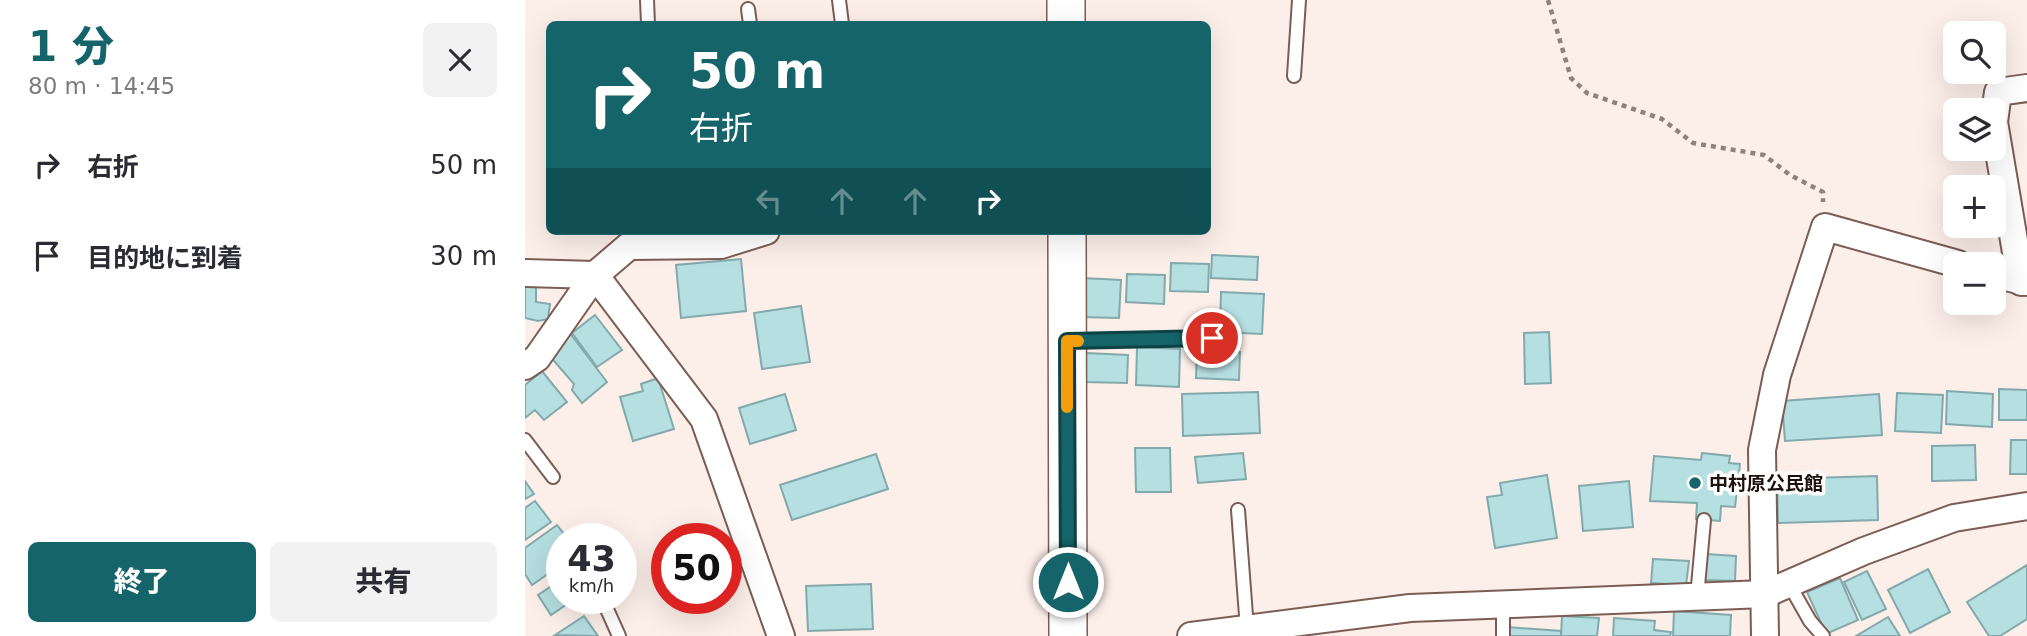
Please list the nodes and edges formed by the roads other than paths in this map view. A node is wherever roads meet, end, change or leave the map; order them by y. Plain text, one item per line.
1 (647, 0) edge
2 (839, 0) edge
3 (1066, 0) edge
4 (1299, 0) edge
5 (748, 9) dead end
6 (648, 21) edge
7 (750, 21) edge
8 (842, 21) edge
9 (1066, 21) edge
10 (1294, 76) dead end
11 (2027, 88) edge
12 (753, 235) edge
13 (1067, 235) edge
14 (651, 238) edge
15 (1943, 260) edge
16 (525, 272) edge
17 (595, 275) junction
18 (2006, 277) edge
19 (2024, 282) edge
20 (1212, 338) dead end
21 (1067, 341) junction
22 (525, 366) edge
23 (525, 440) edge
24 (553, 477) dead end
25 (2027, 506) edge
26 (1238, 510) dead end
27 (1704, 520) dead end
28 (1777, 589) junction
29 (1697, 597) junction
30 (1503, 604) junction
31 (609, 614) edge
32 (1247, 629) junction
33 (619, 636) edge
34 (781, 636) edge
35 (1068, 636) edge
36 (1191, 636) edge
37 (1503, 636) edge
38 (1765, 636) edge
39 (1823, 636) edge

1 - 6 lane
2 - 8 lane
3 - 9 main road
4 - 10 lane
5 - 7 lane
11 - 19 street
12 - 14 street
13 - 21 main road
14 - 17 street
15 - 28 street
16 - 17 street
17 - 22 street
17 - 34 street
18 - 19 street
20 - 21 lane
21 - 35 main road
23 - 24 lane
25 - 28 street
26 - 32 lane
27 - 29 lane
28 - 29 street
28 - 38 street
28 - 39 lane
29 - 30 street
30 - 32 street
30 - 37 lane
31 - 33 lane
32 - 36 street

